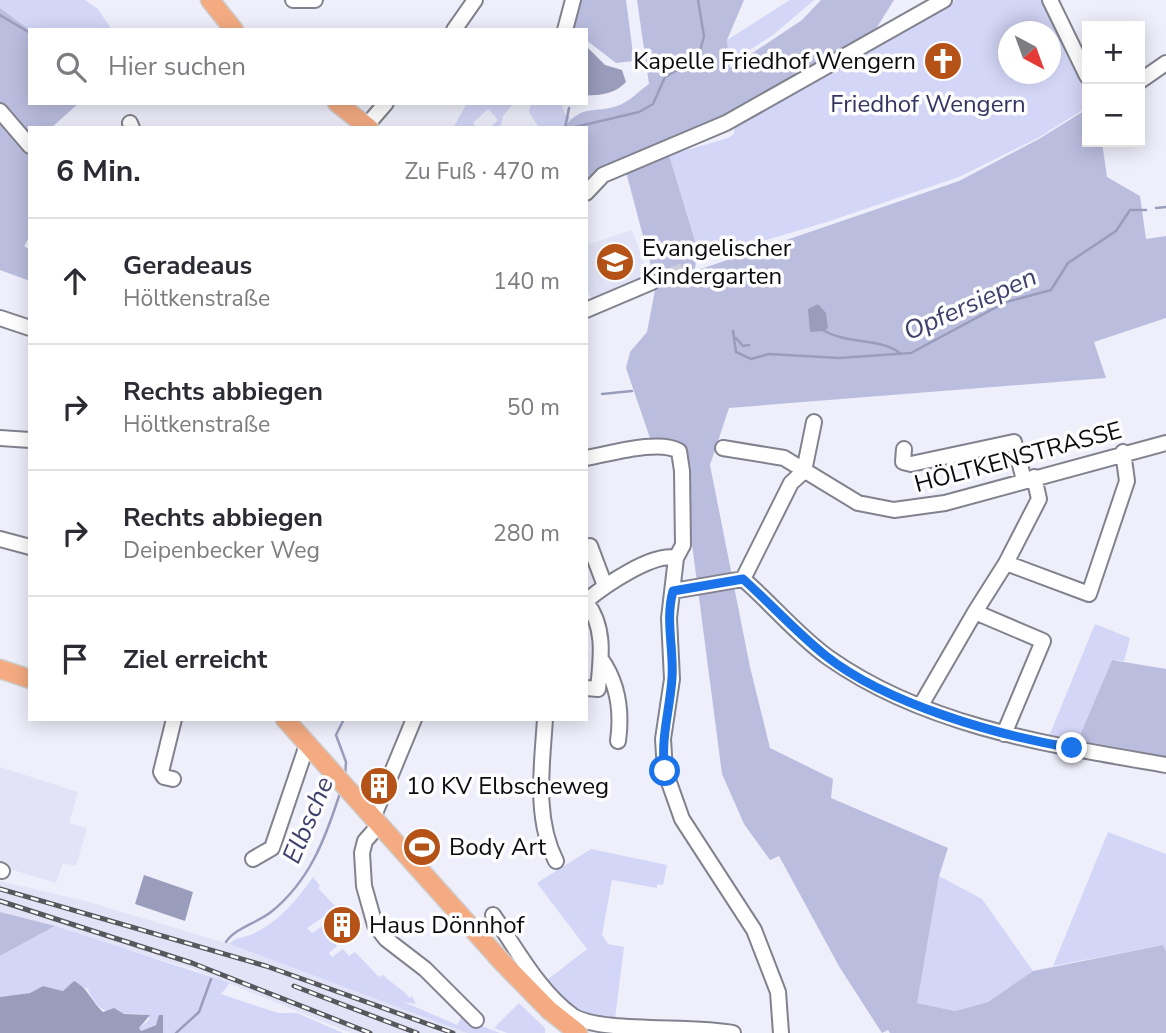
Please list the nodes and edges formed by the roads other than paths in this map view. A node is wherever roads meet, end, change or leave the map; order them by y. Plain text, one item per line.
1 (210, 0) edge
2 (293, 0) edge
3 (315, 0) edge
4 (475, 0) edge
5 (573, 0) edge
6 (944, 0) edge
7 (1050, 0) edge
8 (232, 28) edge
9 (455, 28) edge
10 (566, 28) edge
11 (1166, 63) edge
12 (1082, 66) edge
13 (1145, 78) edge
14 (340, 105) edge
15 (384, 105) edge
16 (0, 111) edge
17 (367, 126) edge
18 (369, 126) edge
19 (28, 143) edge
20 (588, 191) edge
21 (652, 282) tunnel mouth
22 (588, 309) edge
23 (0, 318) edge
24 (28, 327) edge
25 (814, 422) dead end
26 (0, 438) edge
27 (28, 440) edge
28 (1166, 443) edge
29 (723, 447) dead end
30 (904, 449) dead end
31 (1123, 453) junction
32 (588, 458) edge
33 (804, 471) junction
34 (1029, 479) junction
35 (0, 539) edge
36 (590, 545) dead end
37 (28, 546) edge
38 (676, 558) junction
39 (1006, 563) junction
40 (738, 581) junction
41 (604, 586) junction
42 (680, 590) junction
43 (588, 599) edge
44 (588, 605) edge
45 (975, 612) junction
46 (601, 659) junction
47 (0, 669) edge
48 (28, 677) edge
49 (588, 688) edge
50 (921, 705) junction
51 (174, 721) edge
52 (287, 721) edge
53 (413, 721) edge
54 (545, 721) edge
55 (1004, 734) junction
56 (618, 741) dead end
57 (307, 745) junction
58 (1166, 765) edge
59 (173, 779) dead end
60 (376, 822) junction
61 (253, 859) dead end
62 (556, 861) dead end
63 (493, 915) dead end
64 (476, 1020) dead end
65 (578, 1033) edge
66 (733, 1033) edge
67 (781, 1033) edge

1 - 8 main road
2 - 3 street
4 - 9 street
5 - 10 street
6 - 20 street
7 - 12 street
11 - 13 street
14 - 17 main road
15 - 18 street
16 - 19 street
21 - 22 street
23 - 24 street
25 - 33 street
26 - 27 street
28 - 31 street, HÖLTKENSTRASSE
29 - 33 street, HÖLTKENSTRASSE
30 - 34 street
31 - 34 street, HÖLTKENSTRASSE
31 - 39 street
32 - 38 street
33 - 34 street, HÖLTKENSTRASSE
33 - 40 street
34 - 39 street
35 - 37 street
36 - 41 street
38 - 41 street
38 - 42 street
39 - 45 street
40 - 42 street
40 - 50 street
41 - 43 street
42 - 67 street
44 - 46 street
45 - 50 street
45 - 55 street
46 - 49 street
46 - 56 street
47 - 48 main road
50 - 55 street
51 - 59 street
52 - 57 main road
53 - 60 street
54 - 62 street
55 - 58 street
57 - 60 main road
57 - 61 street
60 - 64 street
60 - 65 main road
63 - 66 street

